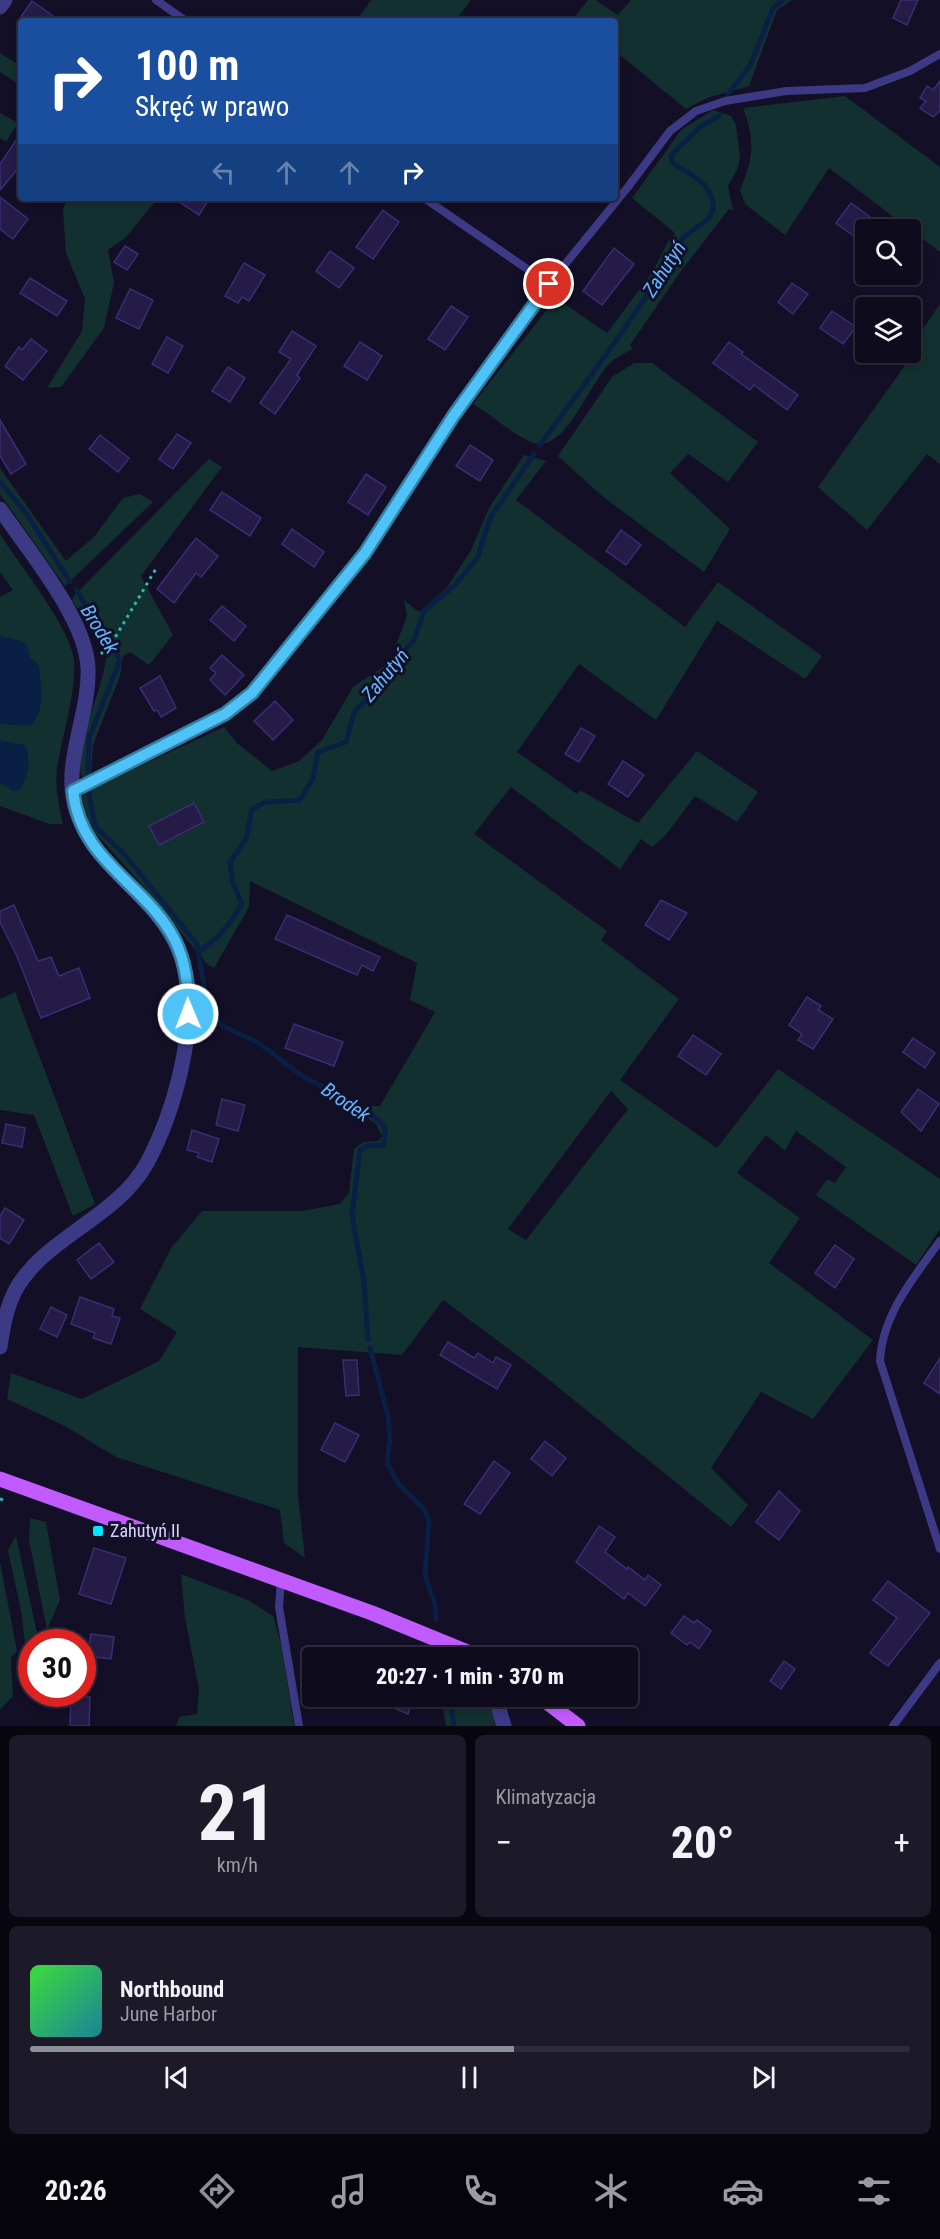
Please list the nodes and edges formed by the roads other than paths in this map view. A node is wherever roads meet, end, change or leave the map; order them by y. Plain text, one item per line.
1 (5, 0) edge
2 (156, 0) edge
3 (0, 7) edge
4 (182, 18) edge
5 (940, 54) edge
6 (618, 199) edge
7 (428, 201) edge
8 (617, 201) edge
9 (549, 284) junction
10 (0, 509) edge
11 (73, 791) junction
12 (940, 1241) edge
13 (0, 1347) edge
14 (0, 1479) edge
15 (940, 1549) edge
16 (281, 1579) junction
17 (458, 1647) edge
18 (940, 1663) edge
19 (498, 1707) edge
20 (553, 1707) edge
21 (300, 1726) edge
22 (504, 1726) edge
23 (578, 1726) edge
24 (893, 1726) edge

1 - 3 street
2 - 4 lane
5 - 6 lane
7 - 9 lane
8 - 9 lane
9 - 11 lane
10 - 11 street
11 - 13 street
12 - 15 lane
14 - 16 main road
16 - 17 main road
16 - 21 lane
18 - 24 lane
19 - 22 street
20 - 23 main road

